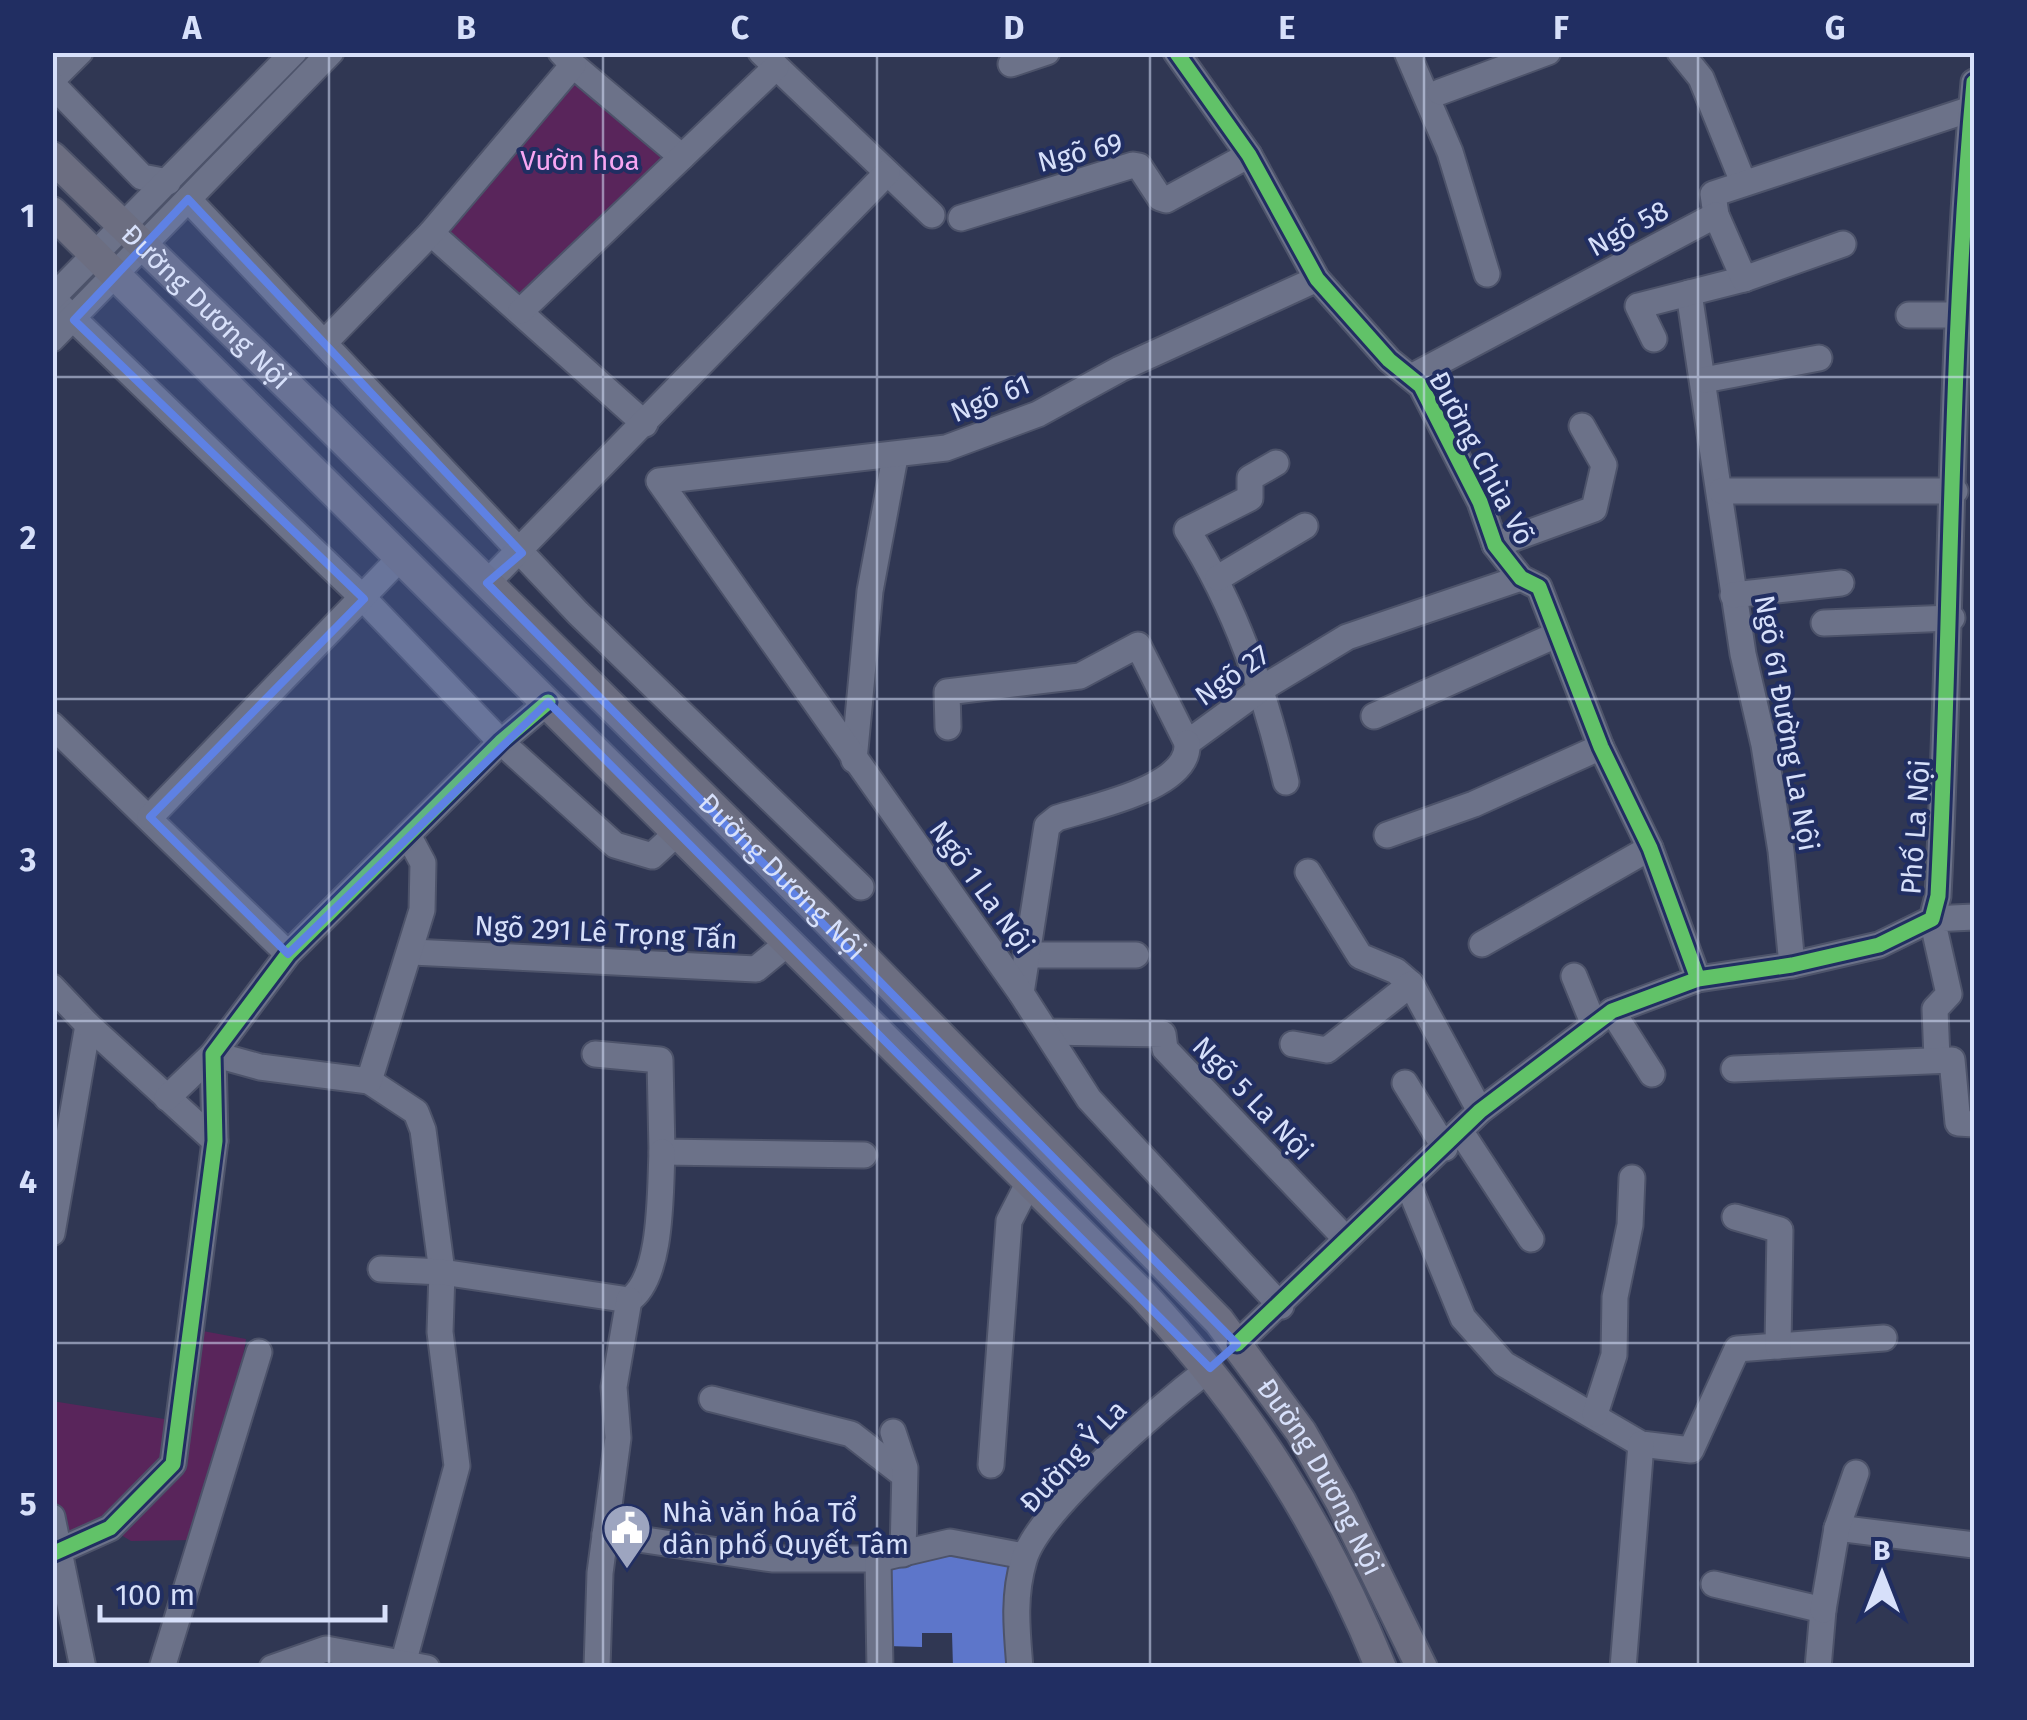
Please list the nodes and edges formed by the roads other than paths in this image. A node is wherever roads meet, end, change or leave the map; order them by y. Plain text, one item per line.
1 (80, 52) edge
2 (294, 52) edge
3 (331, 52) edge
4 (1047, 52) edge
5 (1176, 52) edge
6 (1407, 52) edge
7 (1548, 52) edge
8 (1688, 55) edge
9 (567, 59) edge
10 (769, 60) edge
11 (1012, 64) dead end
12 (52, 82) edge
13 (1974, 82) edge
14 (1440, 92) dead end
15 (1973, 108) edge
16 (1249, 155) junction
17 (682, 157) junction
18 (52, 158) edge
19 (888, 173) junction
20 (168, 182) junction
21 (1743, 182) junction
22 (1968, 190) edge
23 (188, 199) junction
24 (52, 212) edge
25 (932, 214) dead end
26 (1716, 215) junction
27 (961, 218) dead end
28 (431, 232) junction
29 (133, 237) junction
30 (1843, 244) dead end
31 (107, 264) junction
32 (1487, 274) dead end
33 (1317, 278) junction
34 (1744, 279) junction
35 (1689, 293) junction
36 (52, 298) edge
37 (521, 310) junction
38 (1909, 315) dead end
39 (1967, 316) edge
40 (74, 320) junction
41 (52, 338) edge
42 (1654, 339) dead end
43 (324, 342) junction
44 (1819, 358) dead end
45 (1966, 374) edge
46 (1413, 376) junction
47 (1704, 380) junction
48 (645, 424) junction
49 (1582, 426) dead end
50 (895, 456) junction
51 (1276, 463) dead end
52 (659, 481) joint
53 (1720, 492) junction
54 (1955, 492) junction
55 (1305, 526) dead end
56 (1495, 545) junction
57 (522, 552) junction
58 (402, 557) junction
59 (1218, 578) junction
60 (1521, 578) junction
61 (488, 583) junction
62 (1841, 583) dead end
63 (1734, 595) junction
64 (364, 599) junction
65 (1824, 623) dead end
66 (1959, 632) edge
67 (1556, 635) junction
68 (1261, 688) junction
69 (548, 702) junction
70 (1374, 716) dead end
71 (52, 725) edge
72 (948, 727) dead end
73 (500, 742) junction
74 (1187, 743) junction
75 (1601, 747) junction
76 (854, 760) junction
77 (1286, 782) dead end
78 (150, 816) junction
79 (678, 832) junction
80 (408, 835) junction
81 (1387, 835) dead end
82 (1650, 848) junction
83 (1308, 872) dead end
84 (861, 886) dead end
85 (1974, 917) edge
86 (1932, 919) junction
87 (789, 942) junction
88 (1482, 944) dead end
89 (412, 952) junction
90 (288, 954) junction
91 (1026, 955) junction
92 (1136, 955) dead end
93 (1792, 966) junction
94 (1574, 976) dead end
95 (1698, 980) junction
96 (1411, 984) junction
97 (52, 987) edge
98 (1021, 993) junction
99 (1603, 1018) junction
100 (88, 1025) junction
101 (1046, 1032) junction
102 (1293, 1044) dead end
103 (213, 1054) junction
104 (594, 1054) dead end
105 (1937, 1059) junction
106 (1734, 1069) dead end
107 (1652, 1074) dead end
108 (369, 1082) junction
109 (1405, 1083) dead end
110 (167, 1098) junction
111 (1480, 1111) junction
112 (1974, 1124) edge
113 (1453, 1140) junction
114 (215, 1141) junction
115 (662, 1152) junction
116 (864, 1154) dead end
117 (1632, 1178) dead end
118 (1029, 1182) junction
119 (1408, 1184) junction
120 (1735, 1217) dead end
121 (52, 1233) edge
122 (1531, 1238) dead end
123 (1346, 1239) junction
124 (381, 1269) dead end
125 (442, 1272) junction
126 (630, 1300) junction
127 (1281, 1306) junction
128 (1884, 1338) dead end
129 (1237, 1344) junction
130 (1778, 1346) junction
131 (259, 1352) dead end
132 (1210, 1368) junction
133 (712, 1399) dead end
134 (1595, 1414) junction
135 (893, 1432) dead end
136 (1641, 1444) junction
137 (991, 1465) dead end
138 (1856, 1473) dead end
139 (904, 1475) junction
140 (53, 1518) edge
141 (1837, 1528) junction
142 (605, 1534) junction
143 (1974, 1545) edge
144 (56, 1553) edge
145 (890, 1556) junction
146 (1024, 1556) junction
147 (1714, 1584) dead end
148 (1823, 1610) junction
149 (416, 1664) edge
150 (84, 1668) edge
151 (162, 1668) edge
152 (272, 1668) edge
153 (597, 1668) edge
154 (880, 1668) edge
155 (1020, 1668) edge
156 (1381, 1668) edge
157 (1422, 1668) edge
158 (1622, 1668) edge
159 (1818, 1668) edge

1 - 12 street
2 - 20 street
3 - 23 street
4 - 11 street
5 - 16 street, Đường Chùa Võ
6 - 32 street
7 - 14 street
8 - 21 street
9 - 17 street
9 - 28 street
10 - 17 street
10 - 19 street
12 - 20 street
13 - 15 street, Phố La Nội
15 - 21 street
15 - 22 street, Phố La Nội
16 - 27 street, Ngõ 69
16 - 33 street, Đường Chùa Võ
17 - 37 street
18 - 29 main road, Đường Dương Nội
19 - 25 street
19 - 48 street
20 - 29 street
21 - 26 street
22 - 39 street, Phố La Nội
23 - 29 street
23 - 43 street
24 - 31 main road, Đường Dương Nội
26 - 34 street
26 - 46 street, Ngõ 58
28 - 37 street
28 - 43 street
29 - 31 street
29 - 61 main road, Đường Dương Nội
30 - 34 street
31 - 36 street
31 - 40 street
31 - 58 main road, Đường Dương Nội
33 - 46 street, Đường Chùa Võ
33 - 50 street, Ngõ 61
34 - 35 street
35 - 42 street
35 - 47 street, Ngõ 61 Đường La Nội
36 - 40 street
37 - 48 street
38 - 39 street
39 - 45 street, Phố La Nội
40 - 41 street
40 - 64 street
43 - 57 street
44 - 47 street
45 - 54 street, Phố La Nội
46 - 56 street, Đường Chùa Võ
47 - 53 street, Ngõ 61 Đường La Nội
48 - 57 street
49 - 56 street
50 - 52 street, Ngõ 61
50 - 76 street
51 - 59 street
52 - 76 street, Ngõ 1 La Nội
53 - 54 street
53 - 63 street, Ngõ 61 Đường La Nội
54 - 66 street, Phố La Nội
55 - 59 street
56 - 60 street, Đường Chùa Võ
57 - 61 street
57 - 84 street
58 - 64 street
58 - 69 main road, Đường Dương Nội
59 - 68 street
60 - 67 street, Đường Chùa Võ
60 - 68 street, Ngõ 27
61 - 129 main road, Đường Dương Nội
62 - 63 street
63 - 93 street, Ngõ 61 Đường La Nội
64 - 73 street
64 - 78 street
65 - 66 street
66 - 86 street, Phố La Nội
67 - 70 street
67 - 75 street, Đường Chùa Võ
68 - 74 street, Ngõ 27
68 - 77 street
69 - 73 street
69 - 79 main road, Đường Dương Nội
71 - 78 street
72 - 74 street, Ngõ 27
73 - 79 street
73 - 80 street
74 - 91 street
75 - 81 street
75 - 82 street, Đường Chùa Võ
76 - 98 street, Ngõ 1 La Nội
78 - 90 street
79 - 87 main road, Đường Dương Nội
80 - 89 street
80 - 90 street
82 - 88 street
82 - 95 street, Đường Chùa Võ
83 - 96 street
85 - 86 street
86 - 93 street, Phố La Nội
86 - 105 street
87 - 89 street, Ngõ 291 Lê Trọng Tấn
87 - 118 main road, Đường Dương Nội
89 - 108 street
90 - 103 street
91 - 92 street
91 - 98 street
93 - 95 street, Phố La Nội
94 - 99 street
95 - 99 street, Phố La Nội
96 - 102 street
96 - 111 street
97 - 100 street
98 - 101 street, Ngõ 1 La Nội
99 - 107 street
99 - 111 street, Phố La Nội
100 - 110 street
100 - 121 street
101 - 123 street, Ngõ 5 La Nội
101 - 127 street, Ngõ 1 La Nội
103 - 108 street
103 - 110 street
103 - 114 street
104 - 115 street
105 - 106 street
105 - 112 street
108 - 125 street
109 - 113 street
110 - 114 street
111 - 113 street, Phố La Nội
113 - 119 street, Phố La Nội
113 - 122 street
114 - 144 street
115 - 116 street
115 - 126 street
117 - 134 street
118 - 132 main road, Đường Dương Nội
118 - 137 street
119 - 123 street, Phố La Nội
119 - 134 street
120 - 130 street
123 - 127 street, Phố La Nội
124 - 125 street
125 - 126 street
125 - 149 street
126 - 142 street
127 - 129 street, Phố La Nội
128 - 130 street
129 - 132 main road
129 - 157 main road, Đường Dương Nội
130 - 136 street
131 - 151 street
132 - 146 street, Đường Ỷ La
132 - 156 main road, Đường Dương Nội
133 - 139 street
134 - 136 street
135 - 139 street
136 - 158 street
138 - 141 street
139 - 145 street
140 - 144 street
141 - 143 street
141 - 148 street
142 - 145 street
142 - 153 street
144 - 150 street
145 - 146 street
145 - 154 street
146 - 155 street, Đường Ỷ La
147 - 148 street
148 - 159 street
149 - 152 street

